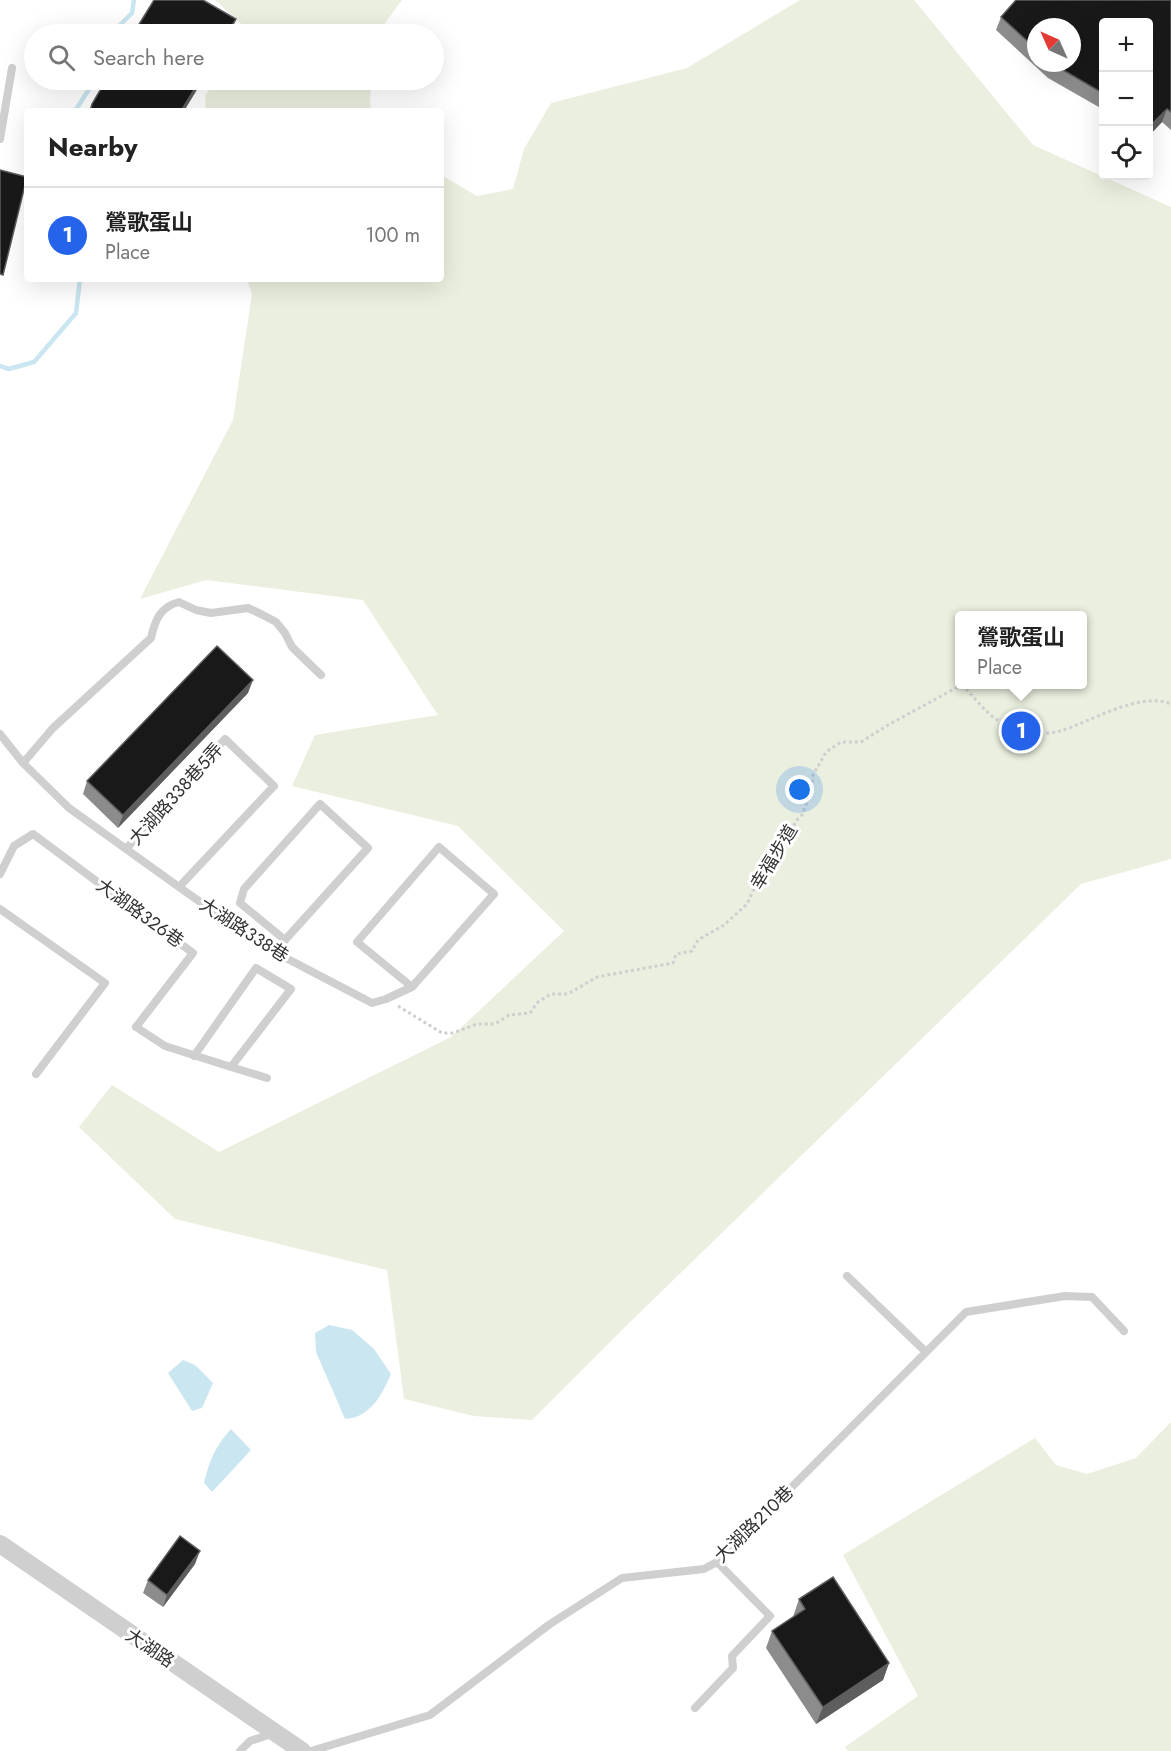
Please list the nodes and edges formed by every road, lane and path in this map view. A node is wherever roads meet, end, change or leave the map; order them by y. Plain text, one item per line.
1 (12, 68) dead end
2 (0, 139) edge
3 (321, 675) dead end
4 (955, 689) edge
5 (966, 689) edge
6 (1171, 704) edge
7 (0, 734) edge
8 (23, 763) junction
9 (126, 849) junction
10 (0, 874) edge
11 (179, 887) junction
12 (0, 909) edge
13 (285, 940) junction
14 (280, 956) junction
15 (412, 987) junction
16 (386, 999) junction
17 (194, 1056) junction
18 (231, 1067) junction
19 (36, 1074) dead end
20 (267, 1078) dead end
21 (847, 1276) dead end
22 (1124, 1331) dead end
23 (926, 1352) junction
24 (3, 1551) edge
25 (717, 1562) junction
26 (695, 1708) dead end
27 (275, 1733) junction
28 (240, 1751) edge
29 (302, 1751) edge
30 (311, 1751) edge

1 - 2 lane
3 - 8 lane
4 - 16 path, 幸福步道
5 - 6 path, 幸福步道
7 - 8 lane, 大湖路338巷
8 - 9 lane, 大湖路338巷
9 - 11 lane, 大湖路338巷
9 - 11 lane, 大湖路338巷5弄
10 - 17 lane, 大湖路326巷
11 - 14 lane, 大湖路338巷
12 - 19 lane
13 - 13 lane
13 - 14 lane
14 - 16 lane, 大湖路338巷
15 - 15 lane
15 - 16 lane
17 - 18 lane, 大湖路326巷
17 - 18 lane
18 - 20 lane, 大湖路326巷
21 - 23 lane
22 - 23 lane, 大湖路210巷
23 - 25 lane, 大湖路210巷
24 - 27 street, 大湖路
25 - 26 lane
25 - 30 lane, 大湖路210巷
27 - 28 lane
27 - 29 street, 大湖路

